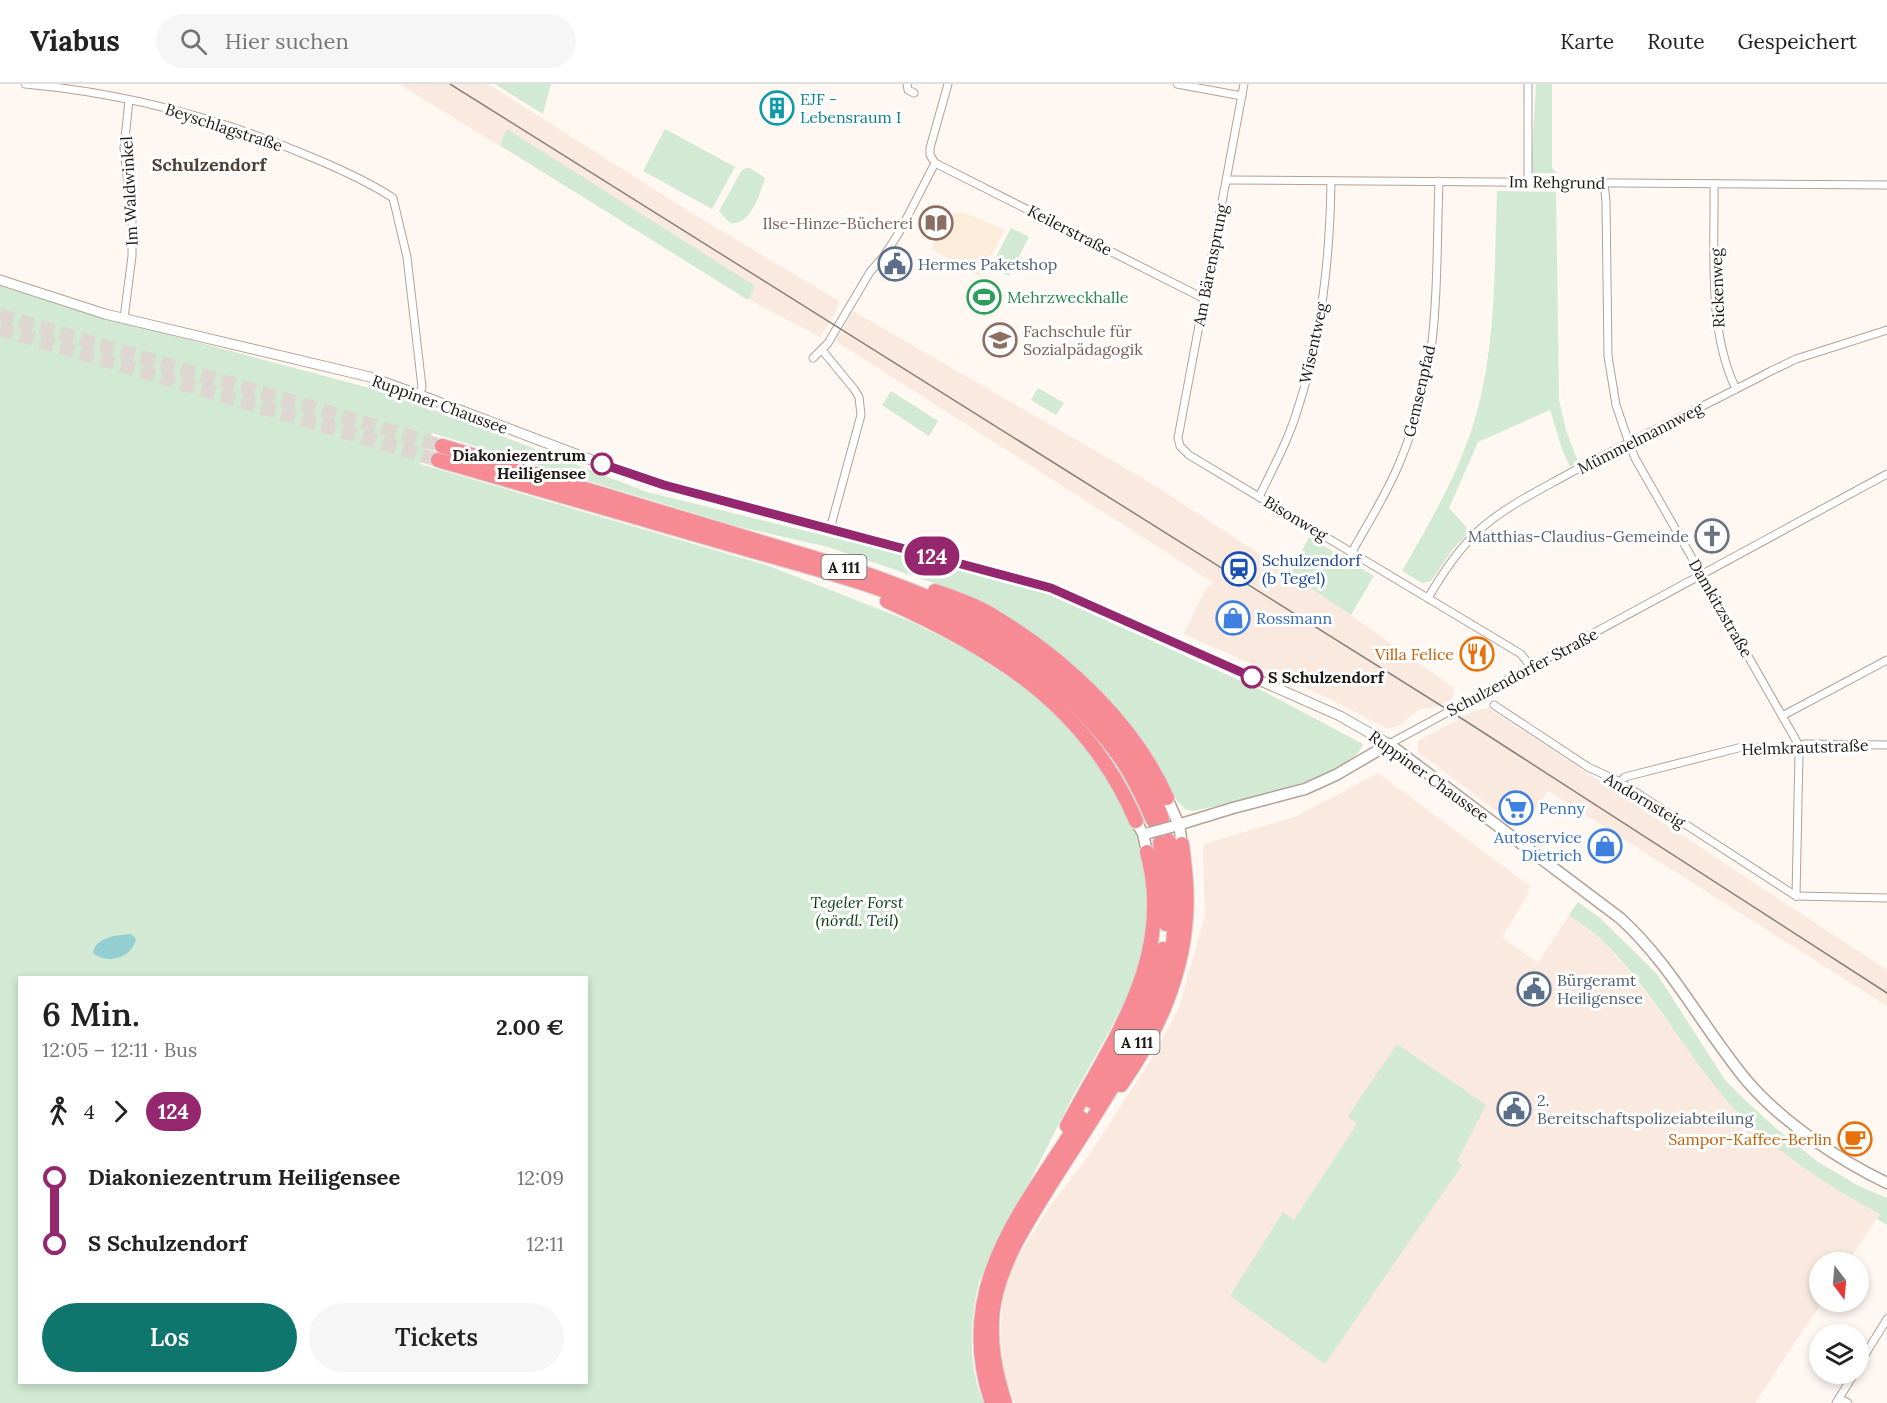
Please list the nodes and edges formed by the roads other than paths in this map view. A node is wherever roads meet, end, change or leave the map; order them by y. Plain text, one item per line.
1 (25, 84) edge
2 (906, 84) edge
3 (948, 84) edge
4 (1177, 84) edge
5 (1244, 84) edge
6 (1528, 84) edge
7 (914, 93) dead end
8 (1242, 96) junction
9 (129, 100) junction
10 (935, 164) junction
11 (1227, 180) junction
12 (1331, 181) junction
13 (1438, 181) junction
14 (1528, 182) junction
15 (1604, 183) junction
16 (1714, 184) junction
17 (1887, 185) edge
18 (0, 280) edge
19 (1203, 298) junction
20 (124, 318) junction
21 (1887, 330) edge
22 (822, 350) junction
23 (813, 358) dead end
24 (1736, 389) junction
25 (420, 394) junction
26 (1629, 443) junction
27 (1180, 446) joint
28 (1887, 474) edge
29 (1259, 496) junction
30 (830, 529) junction
31 (755, 541) junction
32 (1352, 552) junction
33 (808, 567) junction
34 (1702, 575) junction
35 (1428, 598) junction
36 (1887, 660) edge
37 (1532, 667) junction
38 (1494, 705) dead end
39 (1782, 716) junction
40 (1389, 744) junction
41 (1798, 746) junction
42 (1887, 746) edge
43 (1620, 782) junction
44 (1167, 798) joint
45 (1136, 821) joint
46 (1160, 826) junction
47 (1170, 843) joint
48 (1147, 852) joint
49 (1796, 896) junction
50 (1887, 898) edge
51 (1887, 1184) edge
52 (1024, 1218) junction
53 (1887, 1319) edge
54 (1869, 1348) edge
55 (1847, 1384) edge
56 (1837, 1400) edge
57 (992, 1403) edge
58 (1005, 1403) edge
59 (1848, 1403) edge

1 - 9 street, Beyschlagstraße
2 - 7 street
3 - 10 street
4 - 8 street
5 - 8 street, Am Bärensprung
6 - 14 street
8 - 11 street, Am Bärensprung
9 - 20 street, Im Waldwinkel
9 - 25 street, Beyschlagstraße
10 - 19 street, Keilerstraße
10 - 22 street
11 - 12 street, Im Rehgrund
11 - 19 street, Am Bärensprung
12 - 13 street, Im Rehgrund
12 - 29 street, Wisentweg
13 - 14 street, Im Rehgrund
13 - 32 street, Gemsenpfad
14 - 15 street, Im Rehgrund
15 - 16 street, Im Rehgrund
15 - 26 street, Damkitzstraße
16 - 17 street, Im Rehgrund
16 - 24 street, Rickenweg
18 - 20 street, Ruppiner Chaussee
19 - 27 street, Am Bärensprung
20 - 25 street, Ruppiner Chaussee
21 - 24 street, Mümmelmannweg
22 - 23 street
22 - 30 street
24 - 26 street, Mümmelmannweg
25 - 30 street, Ruppiner Chaussee
26 - 34 street, Damkitzstraße
26 - 35 street, Mümmelmannweg
27 - 29 street, Bisonweg
28 - 34 street, Schulzendorfer Straße
29 - 32 street, Bisonweg
30 - 40 street, Ruppiner Chaussee
31 - 33 highway, A 111
31 - 44 highway
31 - 46 highway, A 111
32 - 35 street, Bisonweg
33 - 45 highway
33 - 46 highway, A 111
34 - 37 street, Schulzendorfer Straße
34 - 39 street, Damkitzstraße
35 - 37 street, Bisonweg
36 - 39 street
37 - 40 street, Schulzendorfer Straße
38 - 43 street, Andornsteig
39 - 41 street, Damkitzstraße
40 - 46 main road, Schulzendorfer Straße
40 - 51 main road, Ruppiner Chaussee
41 - 42 street, Helmkrautstraße
41 - 43 street, Helmkrautstraße
41 - 49 street, Damkitzstraße
43 - 49 street, Andornsteig
44 - 46 main road
45 - 46 main road
46 - 47 main road
46 - 48 main road
47 - 52 highway, A 111
48 - 52 highway
49 - 50 street
52 - 57 highway, A 111
52 - 58 highway, A 111
53 - 54 street
55 - 56 street
56 - 59 street

